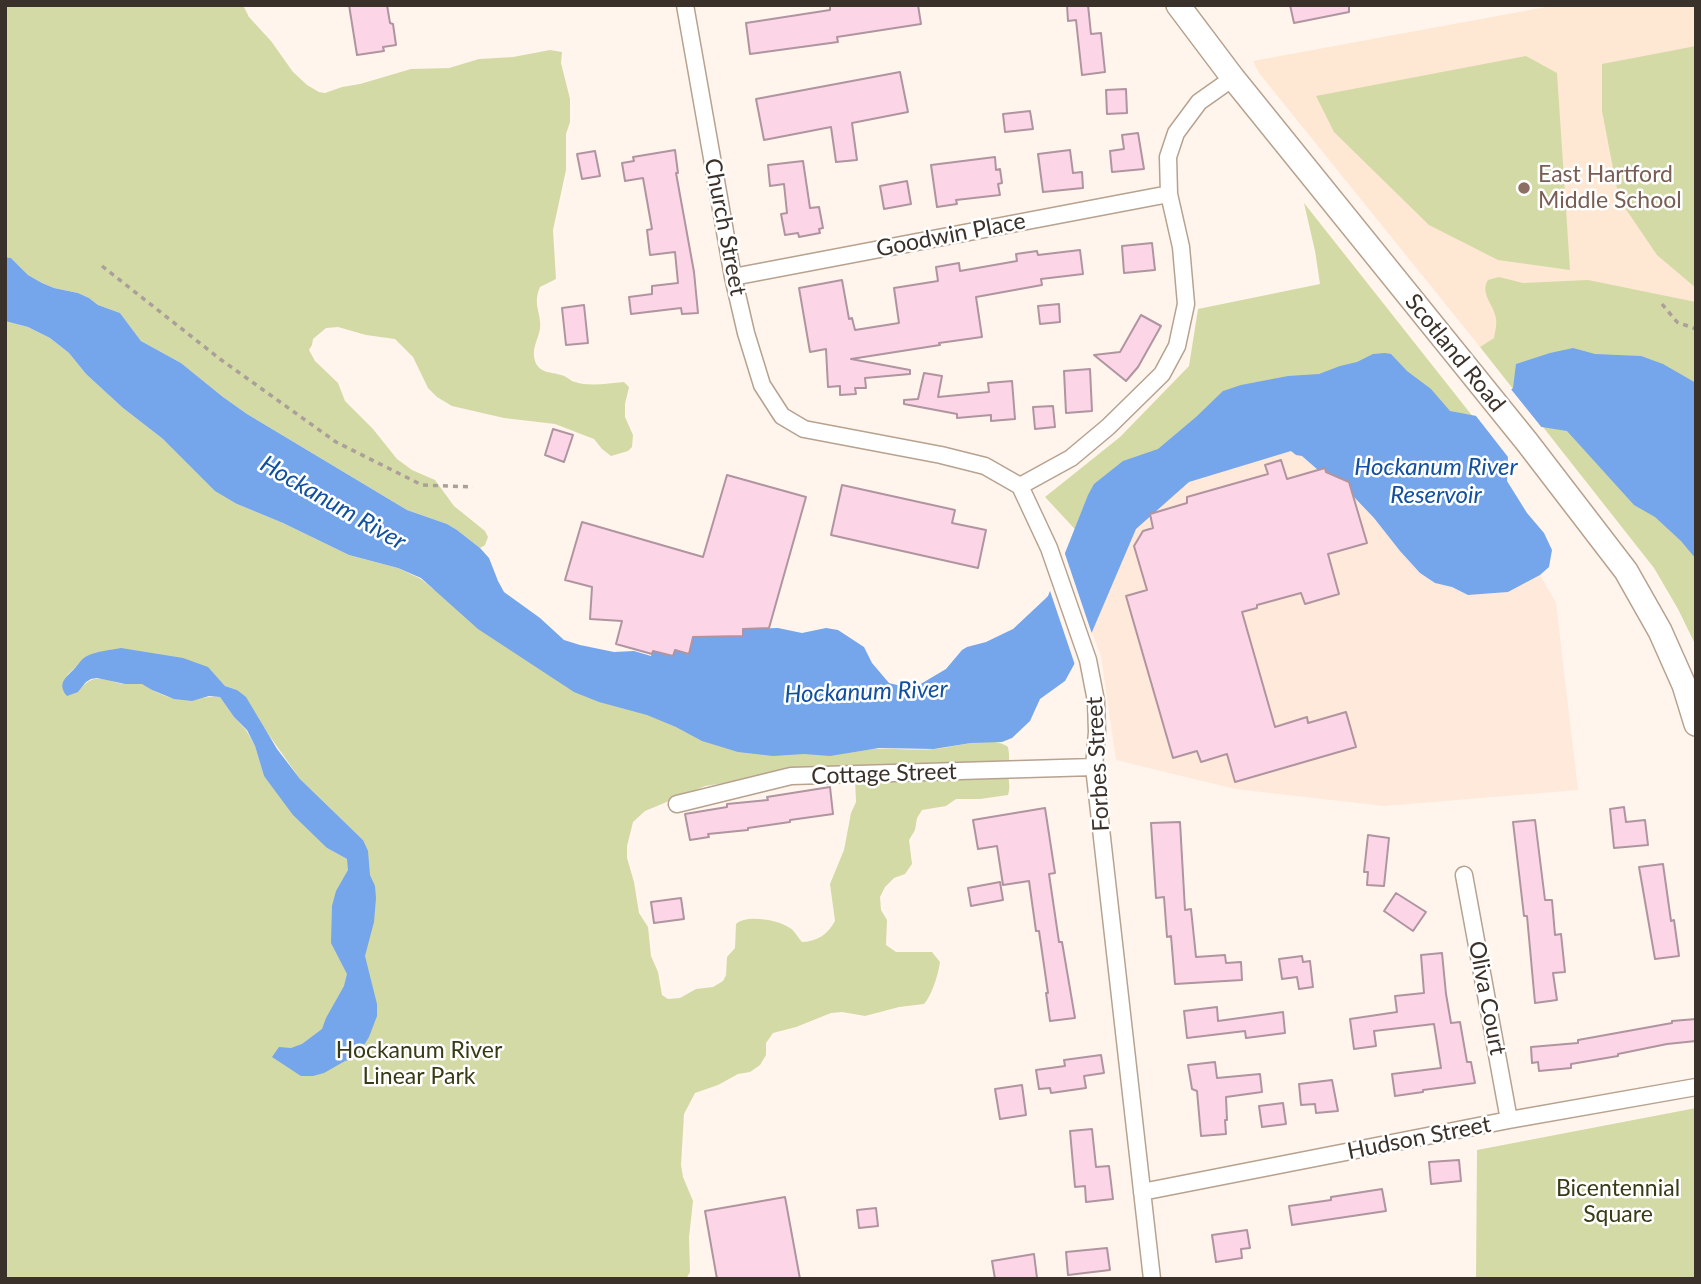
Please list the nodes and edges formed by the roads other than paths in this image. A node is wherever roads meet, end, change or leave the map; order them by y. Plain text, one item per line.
1 (685, 5) edge
2 (1178, 5) edge
3 (1233, 78) junction
4 (1169, 194) junction
5 (733, 277) junction
6 (1020, 486) junction
7 (1696, 724) edge
8 (1094, 767) junction
9 (677, 804) dead end
10 (1464, 875) dead end
11 (1696, 1087) edge
12 (1510, 1120) junction
13 (1142, 1192) junction
14 (1152, 1279) edge

1 - 5 street, Church Street
2 - 3 main road, Scotland Road
3 - 4 street
3 - 7 main road, Scotland Road
4 - 5 street, Goodwin Place
4 - 6 street
5 - 6 street, Church Street
6 - 8 street, Forbes Street
8 - 9 street, Cottage Street
8 - 13 street, Forbes Street
10 - 12 street, Oliva Court
11 - 12 street, Hudson Street
12 - 13 street, Hudson Street
13 - 14 street, Forbes Street

